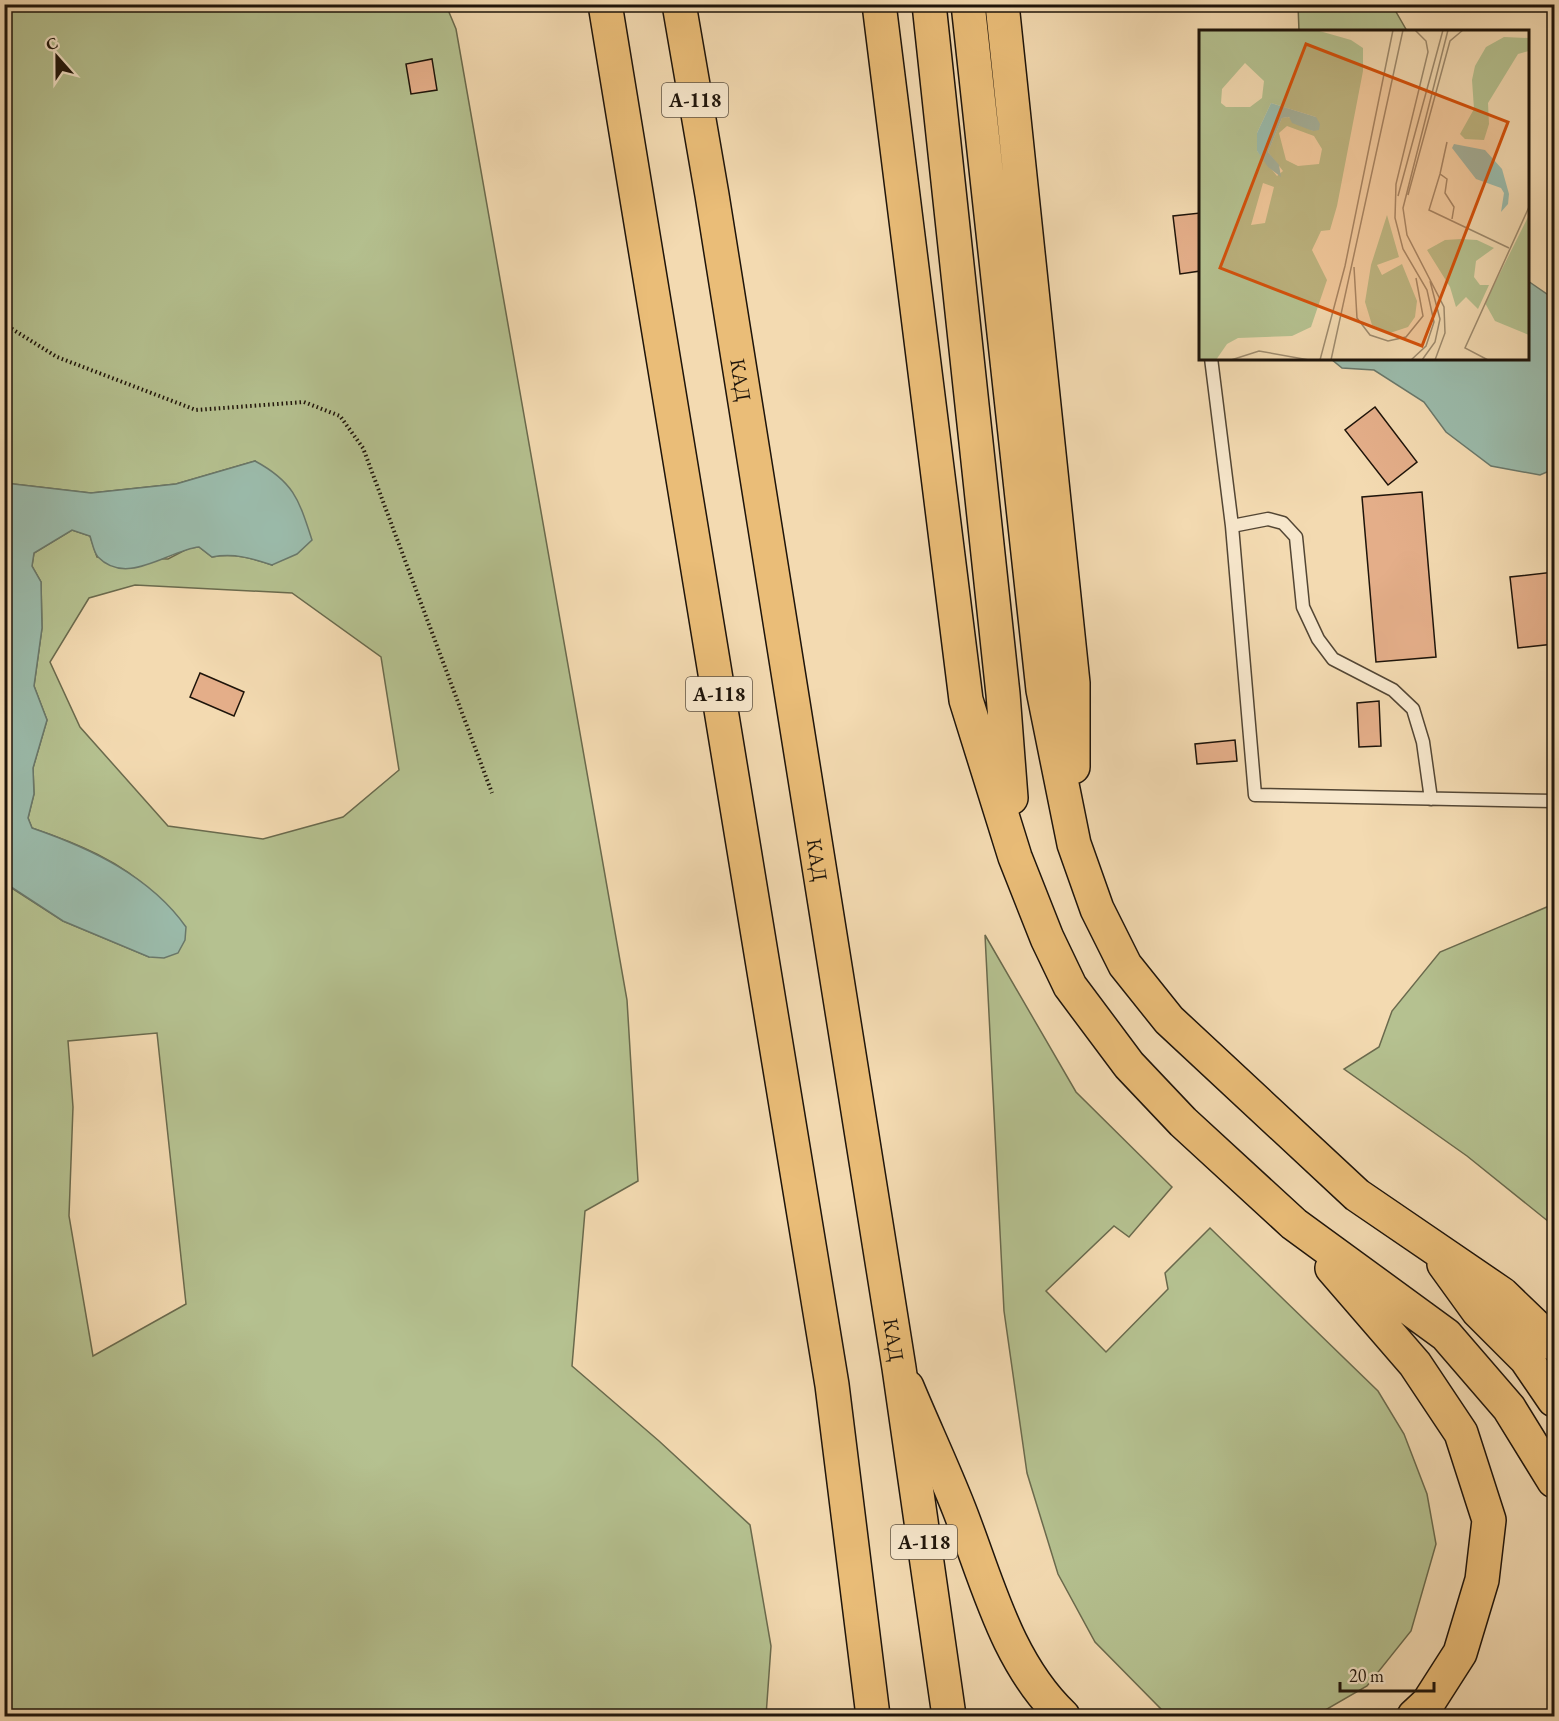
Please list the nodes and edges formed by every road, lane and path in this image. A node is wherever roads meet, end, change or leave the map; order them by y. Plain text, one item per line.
1 (605, 4) edge
2 (679, 4) edge
3 (879, 4) edge
4 (929, 4) edge
5 (968, 4) edge
6 (1002, 4) edge
7 (4, 324) edge
8 (1211, 360) edge
9 (1232, 526) junction
10 (492, 793) dead end
11 (1431, 799) junction
12 (1554, 801) edge
13 (1074, 844) junction
14 (1015, 857) junction
15 (1294, 1224) junction
16 (1432, 1248) junction
17 (1554, 1344) edge
18 (899, 1368) junction
19 (1554, 1400) edge
20 (1554, 1482) edge
21 (873, 1716) edge
22 (950, 1716) edge
23 (1063, 1716) edge
24 (1414, 1716) edge

1 - 21 main road, А-118
2 - 18 main road, КАД / А-118
3 - 14 main road
4 - 14 main road
5 - 13 main road
6 - 13 main road
7 - 10 path
8 - 9 lane
9 - 11 lane
9 - 11 lane
11 - 12 lane
13 - 16 main road
14 - 15 main road
15 - 20 main road
15 - 24 main road
16 - 17 main road
16 - 19 main road
18 - 22 main road, КАД / А-118
18 - 23 main road

